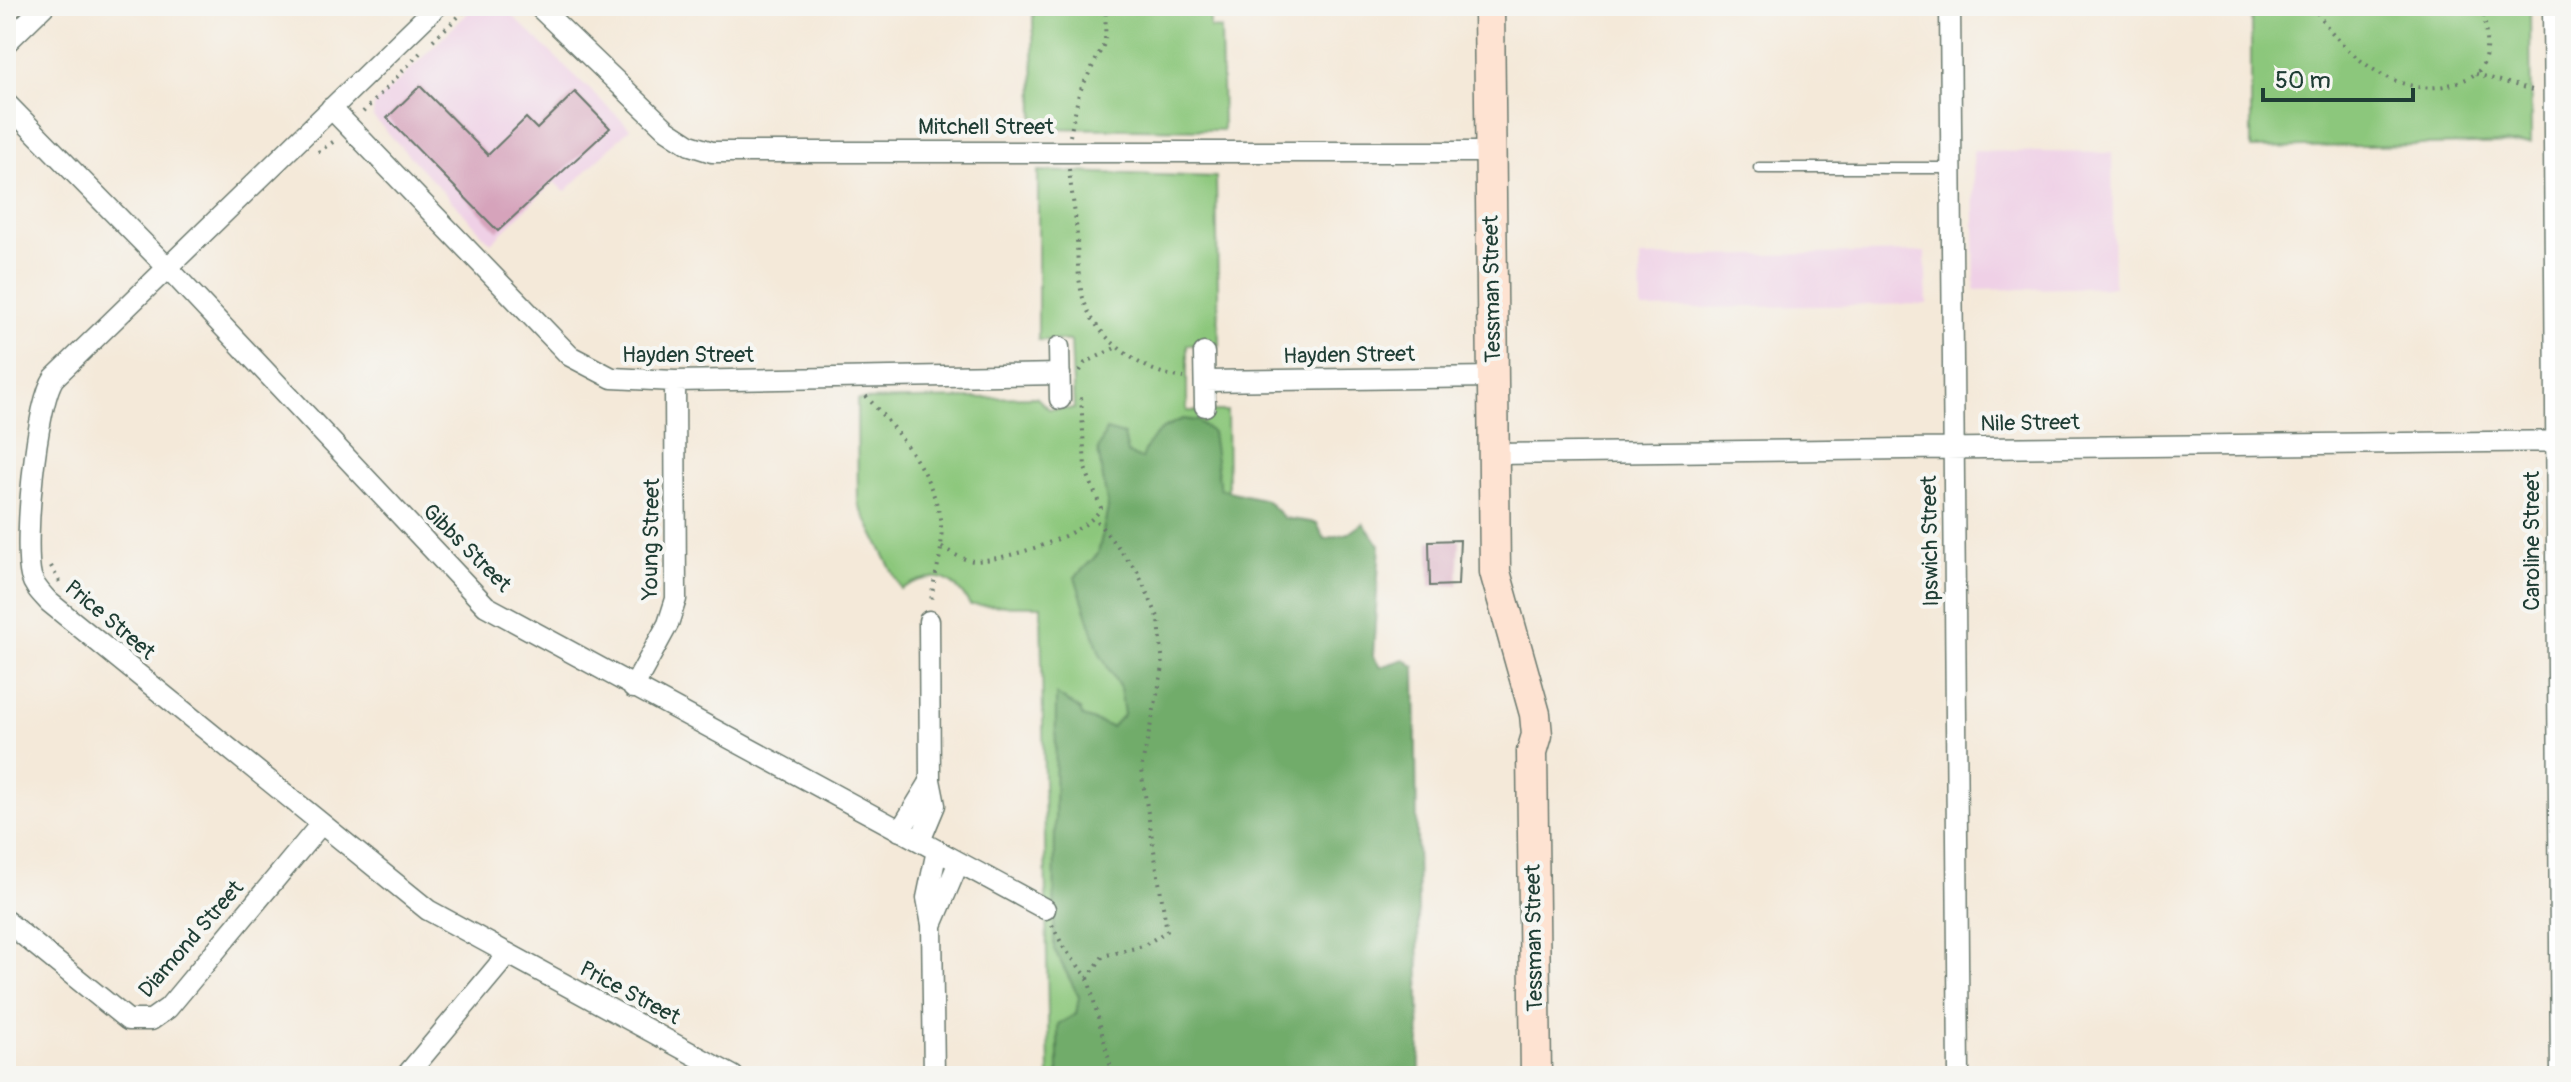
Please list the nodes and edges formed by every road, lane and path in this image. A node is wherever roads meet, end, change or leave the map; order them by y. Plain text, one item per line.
1 (44, 6) edge
2 (437, 6) edge
3 (470, 6) edge
4 (538, 6) edge
5 (1106, 6) edge
6 (1489, 6) edge
7 (1950, 6) edge
8 (2313, 6) edge
9 (2484, 6) edge
10 (2553, 6) edge
11 (6, 43) edge
12 (2476, 74) junction
13 (2554, 94) junction
14 (6, 103) edge
15 (331, 108) junction
16 (362, 114) dead end
17 (1070, 138) dead end
18 (1490, 152) junction
19 (1068, 163) dead end
20 (1759, 168) dead end
21 (1951, 168) junction
22 (167, 267) junction
23 (1059, 347) dead end
24 (1117, 347) junction
25 (1204, 353) dead end
26 (1069, 376) junction
27 (1493, 377) junction
28 (675, 381) junction
29 (1205, 381) junction
30 (1081, 391) dead end
31 (866, 396) dead end
32 (1060, 399) dead end
33 (1205, 406) dead end
34 (2560, 441) edge
35 (1953, 449) junction
36 (1495, 454) junction
37 (1095, 519) junction
38 (942, 547) junction
39 (49, 557) dead end
40 (67, 594) dead end
41 (929, 621) joint
42 (633, 688) junction
43 (930, 776) junction
44 (321, 824) junction
45 (900, 831) junction
46 (928, 846) junction
47 (958, 864) junction
48 (1045, 909) joint
49 (6, 921) edge
50 (932, 925) junction
51 (508, 954) junction
52 (1088, 978) junction
53 (710, 1071) edge
54 (406, 1076) edge
55 (733, 1076) edge
56 (934, 1076) edge
57 (1113, 1076) edge
58 (1536, 1076) edge
59 (1959, 1076) edge
60 (2561, 1076) edge

1 - 11 street
2 - 15 street, Price Street
3 - 16 path
4 - 18 street, Mitchell Street
5 - 17 path
6 - 18 street, Tessman Street
7 - 21 street, Ipswich Street
8 - 12 path
9 - 12 path
10 - 13 street, Caroline Street
12 - 13 path
13 - 34 street, Caroline Street
14 - 22 street, Gibbs Street
15 - 22 street, Price Street
15 - 28 street, Hayden Street
18 - 27 street, Tessman Street
19 - 24 path
20 - 21 lane
21 - 35 street, Ipswich Street
22 - 42 street, Gibbs Street
22 - 44 street, Price Street
23 - 26 street
24 - 26 path
24 - 29 path
25 - 29 street
26 - 28 street, Hayden Street
26 - 32 street
27 - 29 street, Hayden Street
27 - 36 street, Tessman Street
28 - 42 street, Young Street
29 - 33 street
30 - 37 path
31 - 38 path
34 - 35 street, Nile Street
34 - 60 street, Caroline Street
35 - 36 street, Nile Street
35 - 59 street, Ipswich Street
36 - 58 street, Tessman Street
37 - 38 path
37 - 52 path
38 - 41 path
39 - 40 path
41 - 43 street
42 - 45 street, Gibbs Street
43 - 45 street
43 - 46 street
44 - 49 street, Diamond Street
44 - 51 street, Price Street
45 - 46 street, Gibbs Street
46 - 47 street, Gibbs Street
46 - 50 street
47 - 48 street, Gibbs Street
47 - 50 street
48 - 52 path
50 - 56 street
51 - 53 street, Price Street
51 - 54 street
52 - 57 path
53 - 55 street, Price Street

